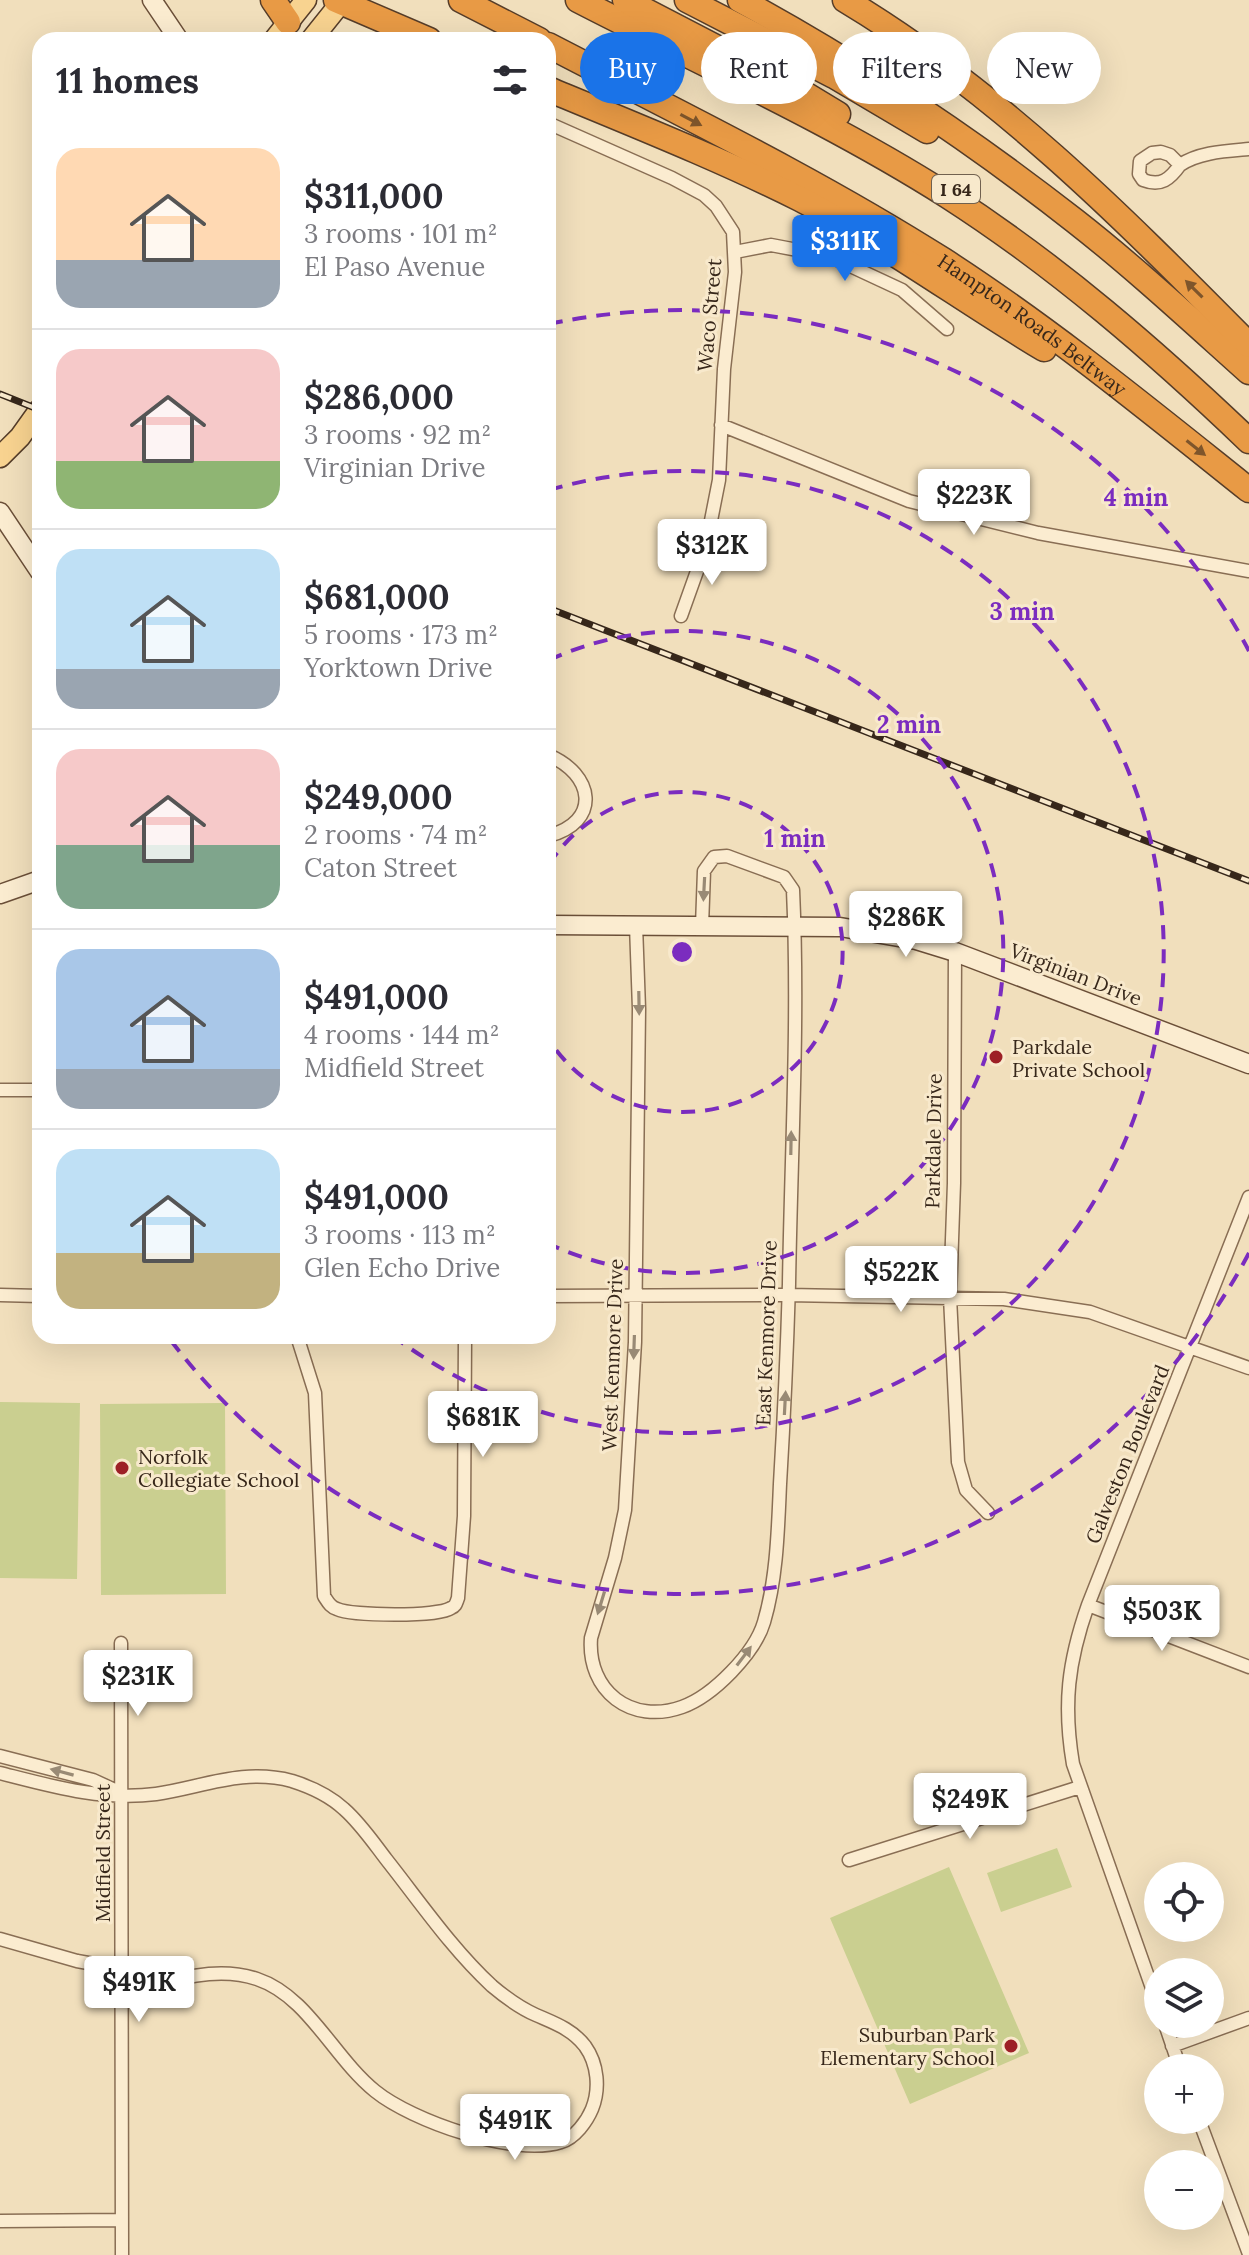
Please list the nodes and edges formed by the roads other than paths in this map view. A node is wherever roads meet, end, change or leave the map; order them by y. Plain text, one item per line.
1 (152, 0) edge
2 (273, 0) edge
3 (306, 0) edge
4 (461, 0) edge
5 (578, 0) edge
6 (625, 0) edge
7 (687, 0) edge
8 (740, 0) edge
9 (845, 0) edge
10 (340, 1) edge
11 (281, 31) edge
12 (174, 32) edge
13 (317, 32) edge
14 (411, 32) edge
15 (523, 32) edge
16 (556, 49) edge
17 (556, 92) edge
18 (556, 127) edge
19 (1249, 149) edge
20 (1180, 165) dead end
21 (735, 252) junction
22 (1189, 319) junction
23 (947, 329) dead end
24 (1249, 345) edge
25 (1249, 372) edge
26 (1143, 407) junction
27 (32, 420) edge
28 (721, 425) junction
29 (1249, 431) edge
30 (1249, 441) edge
31 (0, 457) edge
32 (1249, 490) edge
33 (0, 512) edge
34 (32, 553) edge
35 (1249, 571) edge
36 (681, 616) dead end
37 (556, 760) edge
38 (556, 834) edge
39 (32, 883) edge
40 (0, 894) edge
41 (556, 925) edge
42 (636, 925) junction
43 (702, 926) junction
44 (795, 927) junction
45 (955, 952) junction
46 (1249, 1064) edge
47 (0, 1090) edge
48 (32, 1090) edge
49 (1249, 1197) edge
50 (0, 1295) edge
51 (635, 1295) junction
52 (788, 1295) junction
53 (32, 1296) edge
54 (556, 1296) edge
55 (950, 1297) junction
56 (300, 1344) edge
57 (465, 1344) edge
58 (1191, 1346) junction
59 (1249, 1368) edge
60 (988, 1513) dead end
61 (1088, 1605) junction
62 (121, 1643) dead end
63 (1249, 1667) edge
64 (686, 1706) joint
65 (0, 1756) edge
66 (0, 1773) edge
67 (1080, 1787) junction
68 (122, 1794) junction
69 (849, 1860) dead end
70 (0, 1939) edge
71 (1144, 1966) edge
72 (122, 1969) junction
73 (122, 1996) junction
74 (1249, 2018) edge
75 (1169, 2038) edge
76 (1172, 2046) junction
77 (1175, 2054) edge
78 (1204, 2134) edge
79 (121, 2220) junction
80 (0, 2221) edge
81 (1249, 2254) edge
82 (122, 2255) edge

1 - 12 street
2 - 11 highway
3 - 11 main road
4 - 15 highway
5 - 30 highway
6 - 29 highway, I 64
7 - 22 highway
8 - 22 highway, I 64
24 -> 9 highway
10 - 13 main road
10 - 14 highway
16 -> 26 highway, Hampton Roads Beltway
17 - 26 highway
18 - 21 street, Waco Street
19 - 20 street
21 - 23 street
21 - 28 street, Waco Street
22 - 25 highway, I 64
26 -> 32 highway, Hampton Roads Beltway
27 - 31 main road
28 - 35 street
28 - 36 street, Waco Street
33 - 34 street
37 - 38 street
39 - 40 street
41 - 42 street, Virginian Drive
42 - 43 street, Virginian Drive
42 -> 51 street, West Kenmore Drive
43 - 44 street, Virginian Drive
44 -> 43 street, East Kenmore Drive
44 - 45 street, Virginian Drive
52 -> 44 street, East Kenmore Drive
45 - 46 street, Virginian Drive
45 - 55 street, Parkdale Drive
47 - 48 street
49 - 58 street, Galveston Boulevard
50 - 53 street
51 - 52 street
51 - 54 street
51 -> 64 street, West Kenmore Drive
52 - 55 street
64 -> 52 street, East Kenmore Drive
55 - 58 street
55 - 60 street, Parkdale Drive
56 - 57 street
58 - 59 street
58 - 61 street, Galveston Boulevard
61 - 63 street
61 - 67 street, Galveston Boulevard
62 - 68 street, Midfield Street
68 -> 65 street
66 - 68 street
67 - 69 street
67 - 71 street, Galveston Boulevard
68 - 72 street, Midfield Street
68 - 73 street
70 - 72 street
72 - 73 street, Midfield Street
73 - 79 street, Midfield Street
74 - 76 street
75 - 76 street
76 - 77 street
78 - 81 street
79 - 80 street
79 - 82 street, Midfield Street

